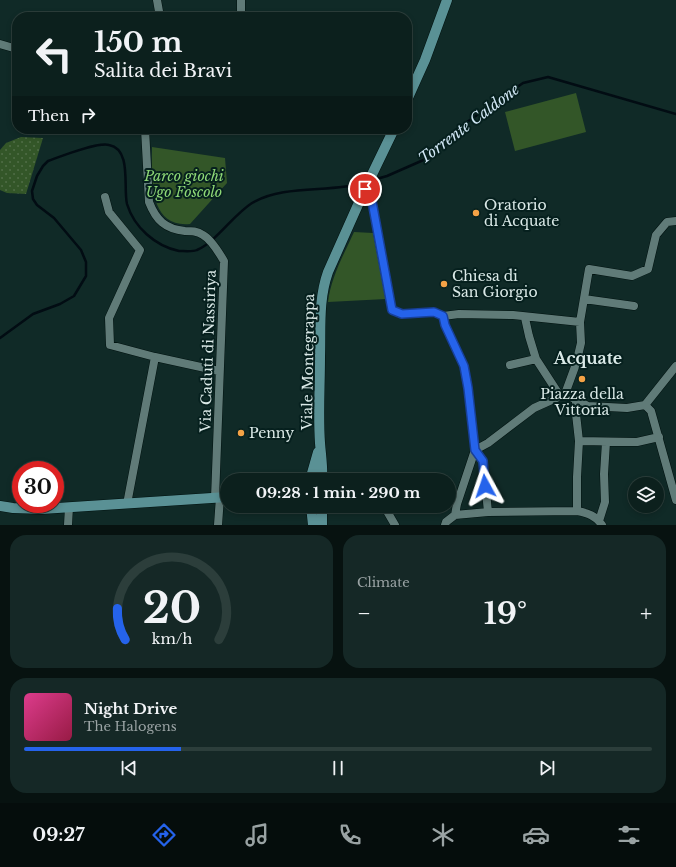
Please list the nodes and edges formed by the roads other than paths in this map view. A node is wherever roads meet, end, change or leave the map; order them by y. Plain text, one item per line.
1 (157, 0) edge
2 (241, 0) edge
3 (447, 0) edge
4 (159, 12) edge
5 (241, 12) edge
6 (0, 44) edge
7 (12, 48) edge
8 (412, 89) edge
9 (145, 134) edge
10 (392, 134) edge
11 (365, 188) junction
12 (105, 197) dead end
13 (676, 221) edge
14 (584, 299) junction
15 (634, 306) dead end
16 (447, 316) junction
17 (525, 318) junction
18 (580, 322) junction
19 (155, 357) junction
20 (536, 359) junction
21 (510, 365) dead end
22 (676, 366) edge
23 (219, 371) junction
24 (563, 395) junction
25 (576, 400) junction
26 (645, 405) junction
27 (659, 437) junction
28 (579, 442) junction
29 (606, 442) junction
30 (320, 443) junction
31 (475, 450) junction
32 (221, 473) edge
33 (312, 473) edge
34 (323, 473) edge
35 (220, 497) edge
36 (676, 500) edge
37 (127, 504) junction
38 (0, 506) edge
39 (220, 506) edge
40 (68, 507) junction
41 (577, 511) junction
42 (488, 512) junction
43 (311, 513) edge
44 (322, 513) edge
45 (388, 513) edge
46 (455, 515) junction
47 (601, 523) edge
48 (68, 525) edge
49 (218, 525) edge
50 (313, 525) edge
51 (322, 525) edge
52 (395, 525) edge
53 (445, 525) edge

1 - 4 street
2 - 5 street
3 - 8 main road
6 - 7 street
9 - 23 street, Via Caduti di Nassiriya
10 - 11 main road, Viale Montegrappa
11 - 16 street
11 - 30 main road, Viale Montegrappa
12 - 19 street
13 - 14 street
14 - 15 street
14 - 18 street
16 - 17 street
16 - 31 street
17 - 18 street
17 - 20 street
18 - 24 street
19 - 23 street
19 - 37 street
20 - 21 street
20 - 24 street
22 - 26 street
23 - 32 street, Via Caduti di Nassiriya
24 - 25 street
24 - 31 street
25 - 26 street
25 - 28 street
26 - 27 street
27 - 29 street
27 - 36 street
28 - 29 street
28 - 41 street
29 - 47 street
30 - 33 main road, Viale Montegrappa
30 - 34 main road, Viale Montegrappa
31 - 42 street
31 - 46 street
35 - 37 main road
37 - 40 main road
38 - 40 main road
39 - 49 street, Via Caduti di Nassiriya
40 - 48 street
41 - 42 street
41 - 47 street
42 - 46 street
43 - 50 main road
44 - 51 main road
45 - 52 street
46 - 53 street

